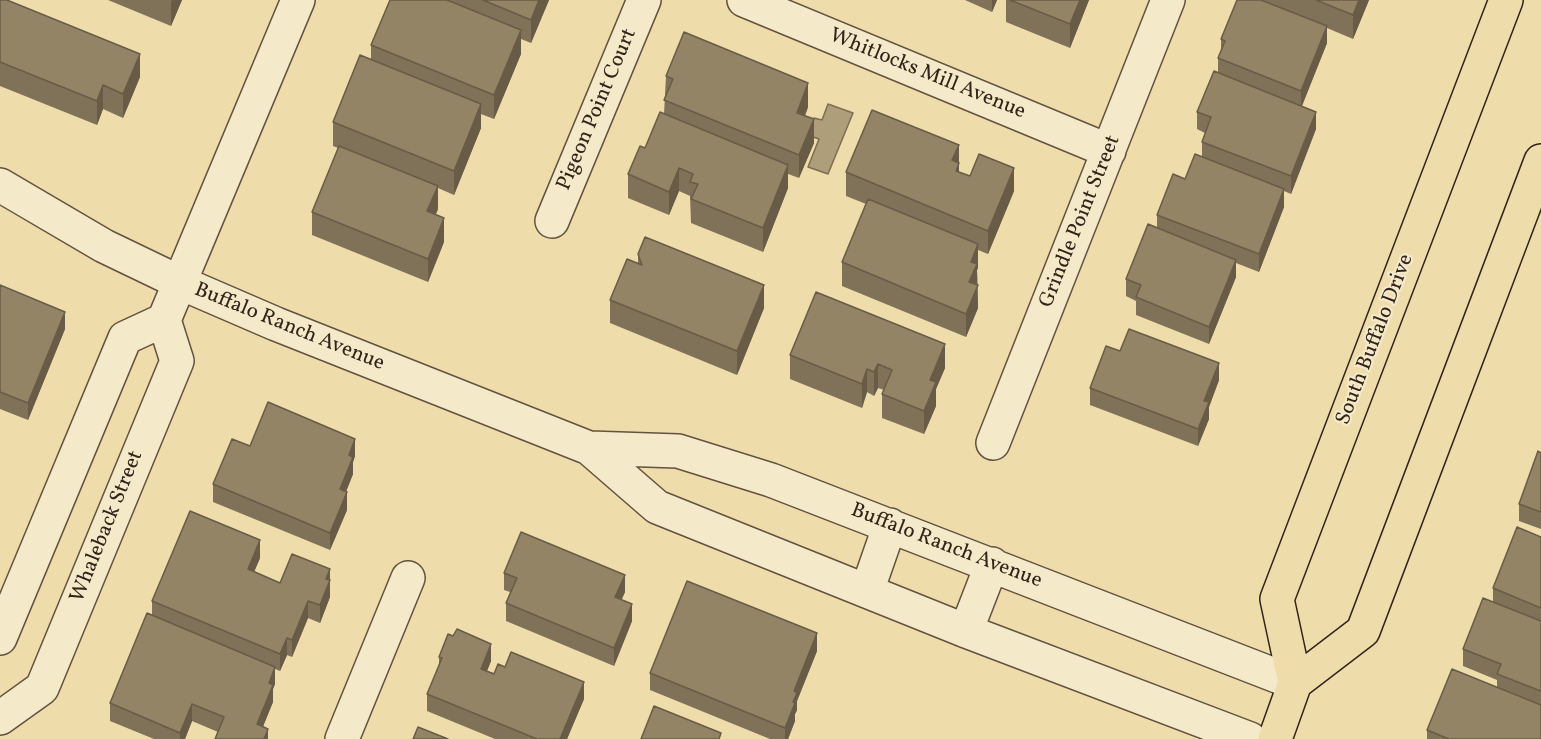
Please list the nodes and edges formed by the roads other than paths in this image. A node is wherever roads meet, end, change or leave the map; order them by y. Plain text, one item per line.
1 (298, 0) edge
2 (644, 0) edge
3 (744, 0) edge
4 (1168, 0) edge
5 (1506, 0) edge
6 (1109, 151) junction
7 (1541, 161) edge
8 (0, 185) edge
9 (552, 221) dead end
10 (181, 283) junction
11 (165, 320) junction
12 (993, 443) dead end
13 (589, 448) junction
14 (890, 525) junction
15 (992, 564) junction
16 (408, 578) dead end
17 (867, 591) junction
18 (966, 631) junction
19 (0, 638) edge
20 (1295, 683) junction
21 (0, 715) edge
22 (342, 739) edge
23 (1250, 739) edge
24 (1275, 739) edge

1 - 10 street
2 - 9 street, Pigeon Point Court
3 - 6 street, Whitlocks Mill Avenue
4 - 6 street, Grindle Point Street
5 - 20 main road, South Buffalo Drive
6 - 12 street, Grindle Point Street
7 - 20 main road
8 - 10 street, Buffalo Ranch Avenue
10 - 11 street
10 - 13 street, Buffalo Ranch Avenue
11 - 19 street
11 - 21 street, Whaleback Street
13 - 14 street, Buffalo Ranch Avenue
13 - 17 street, Buffalo Ranch Avenue
14 - 15 street, Buffalo Ranch Avenue
14 - 17 street
15 - 18 street
15 - 20 street, Buffalo Ranch Avenue
16 - 22 street
17 - 18 street, Buffalo Ranch Avenue
18 - 23 street, Buffalo Ranch Avenue
20 - 24 main road

